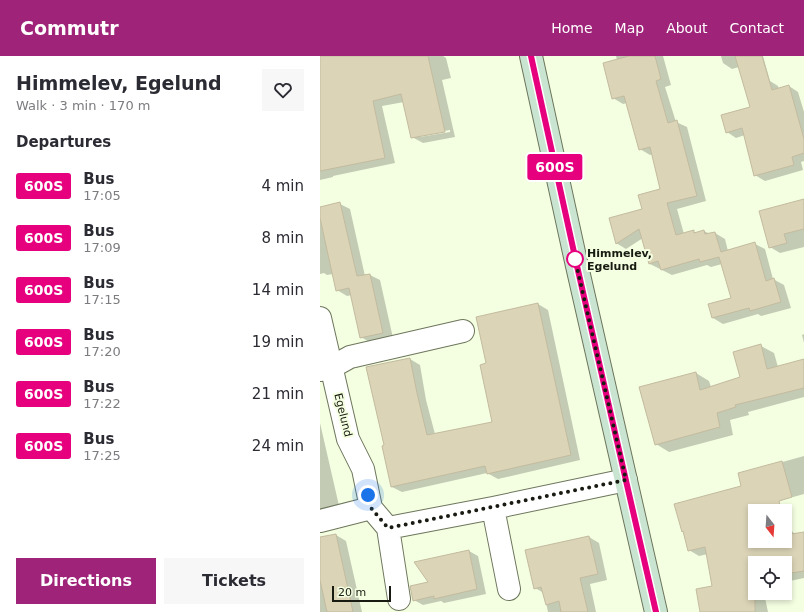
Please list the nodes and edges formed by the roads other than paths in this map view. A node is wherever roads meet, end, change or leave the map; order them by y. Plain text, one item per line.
1 (531, 56) edge
2 (320, 318) edge
3 (463, 331) dead end
4 (326, 368) edge
5 (626, 480) junction
6 (371, 508) junction
7 (493, 508) junction
8 (320, 521) edge
9 (388, 528) junction
10 (510, 589) dead end
11 (399, 599) dead end
12 (656, 612) edge

1 - 5 street
2 - 4 street, Egelund
3 - 4 street
4 - 6 street, Egelund
5 - 7 street
5 - 12 street
6 - 8 street
6 - 9 street, Egelund
7 - 9 street
7 - 10 street
9 - 11 street

